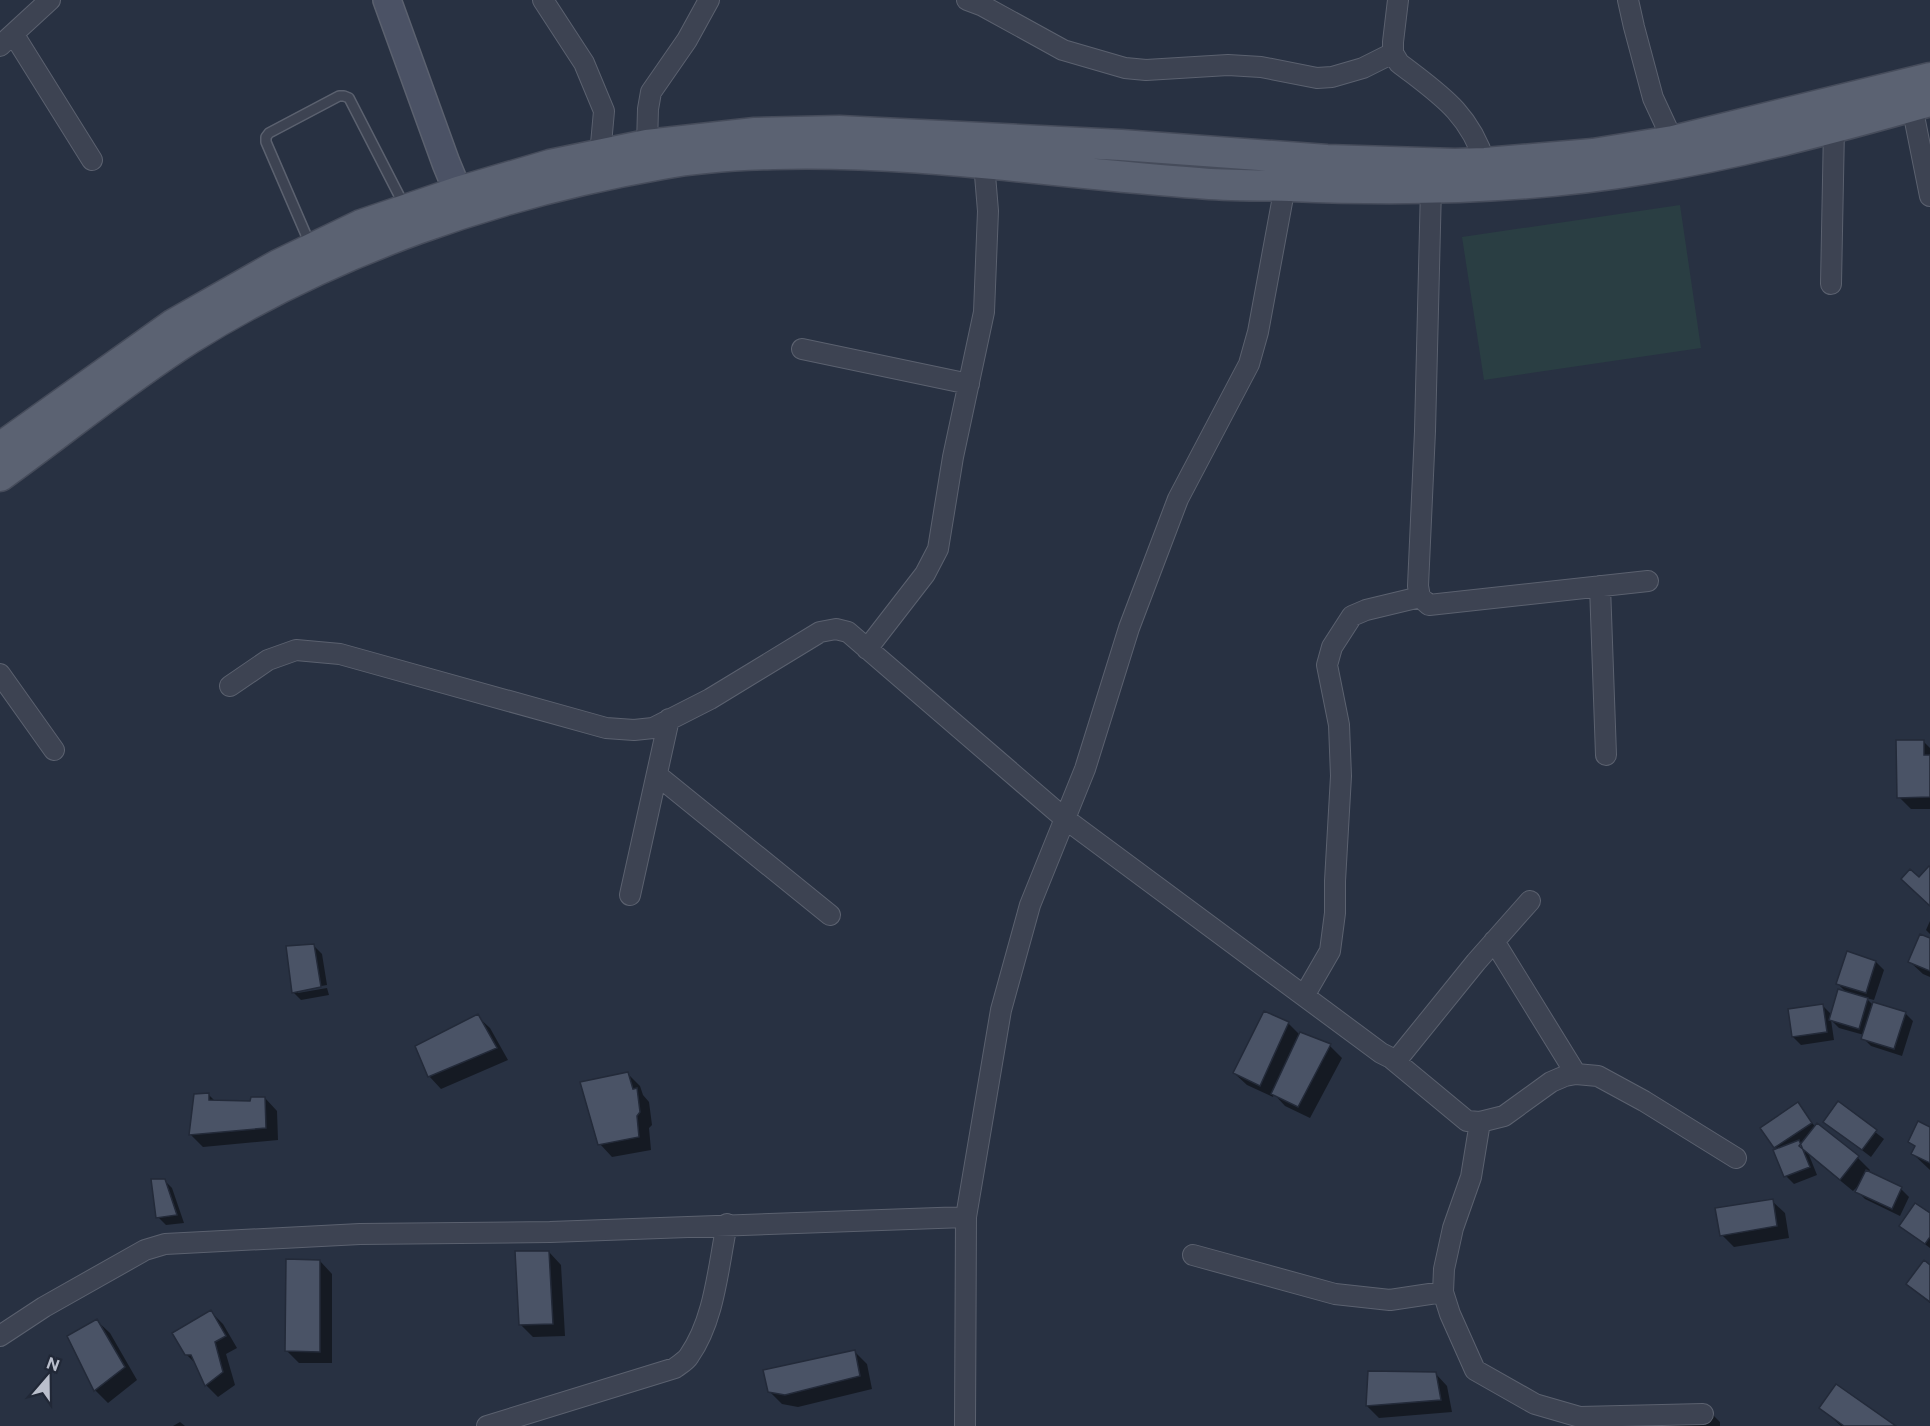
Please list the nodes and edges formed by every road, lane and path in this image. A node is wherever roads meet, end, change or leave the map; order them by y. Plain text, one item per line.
1 (50, 0) edge
2 (387, 0) edge
3 (543, 0) edge
4 (709, 0) edge
5 (967, 0) edge
6 (1398, 0) edge
7 (1628, 0) edge
8 (7, 40) edge
9 (1393, 53) junction
10 (1930, 78) edge
11 (1921, 104) edge
12 (1834, 128) junction
13 (1673, 141) junction
14 (647, 145) junction
15 (600, 155) junction
16 (92, 160) dead end
17 (984, 163) junction
18 (1485, 163) junction
19 (1285, 186) junction
20 (1431, 187) junction
21 (458, 192) junction
22 (1930, 196) edge
23 (406, 210) junction
24 (312, 249) junction
25 (1831, 284) dead end
26 (802, 350) dead end
27 (969, 384) junction
28 (0, 448) edge
29 (0, 476) edge
30 (1648, 581) dead end
31 (1600, 586) junction
32 (1420, 597) junction
33 (867, 649) junction
34 (0, 674) edge
35 (230, 686) dead end
36 (669, 719) junction
37 (54, 750) dead end
38 (1606, 755) dead end
39 (657, 775) junction
40 (1064, 818) junction
41 (630, 896) dead end
42 (1530, 901) dead end
43 (830, 915) dead end
44 (1494, 941) junction
45 (1304, 996) junction
46 (1391, 1058) junction
47 (1576, 1074) junction
48 (1480, 1122) junction
49 (1736, 1158) dead end
50 (966, 1217) junction
51 (727, 1224) junction
52 (1193, 1255) dead end
53 (1443, 1292) junction
54 (0, 1336) edge
55 (1703, 1414) dead end
56 (495, 1425) edge
57 (966, 1426) edge

1 - 8 street
2 - 21 street
3 - 15 street
4 - 14 street
5 - 9 street
6 - 9 street
7 - 13 street
8 - 16 street
9 - 18 street
10 - 13 main road
11 - 12 main road
11 - 22 street
12 - 20 main road
12 - 25 street
13 - 18 main road
14 - 15 main road
14 - 18 main road
15 - 21 main road
17 - 19 main road
17 - 27 street
17 - 29 main road
19 - 20 main road
19 - 40 street
20 - 32 street
21 - 23 main road
23 - 24 main road
23 - 24 lane
24 - 28 main road
26 - 27 street
27 - 33 street
30 - 31 street
31 - 32 street
31 - 38 street
32 - 45 street
33 - 36 street
33 - 40 street
34 - 37 street
35 - 36 street
36 - 39 street
39 - 41 street
39 - 43 street
40 - 45 street
40 - 50 street
42 - 44 street
44 - 46 street
44 - 47 street
45 - 46 street
46 - 48 street
47 - 48 street
47 - 49 street
48 - 53 street
50 - 51 street
50 - 57 street
51 - 54 street
51 - 56 street
52 - 53 street
53 - 55 street

